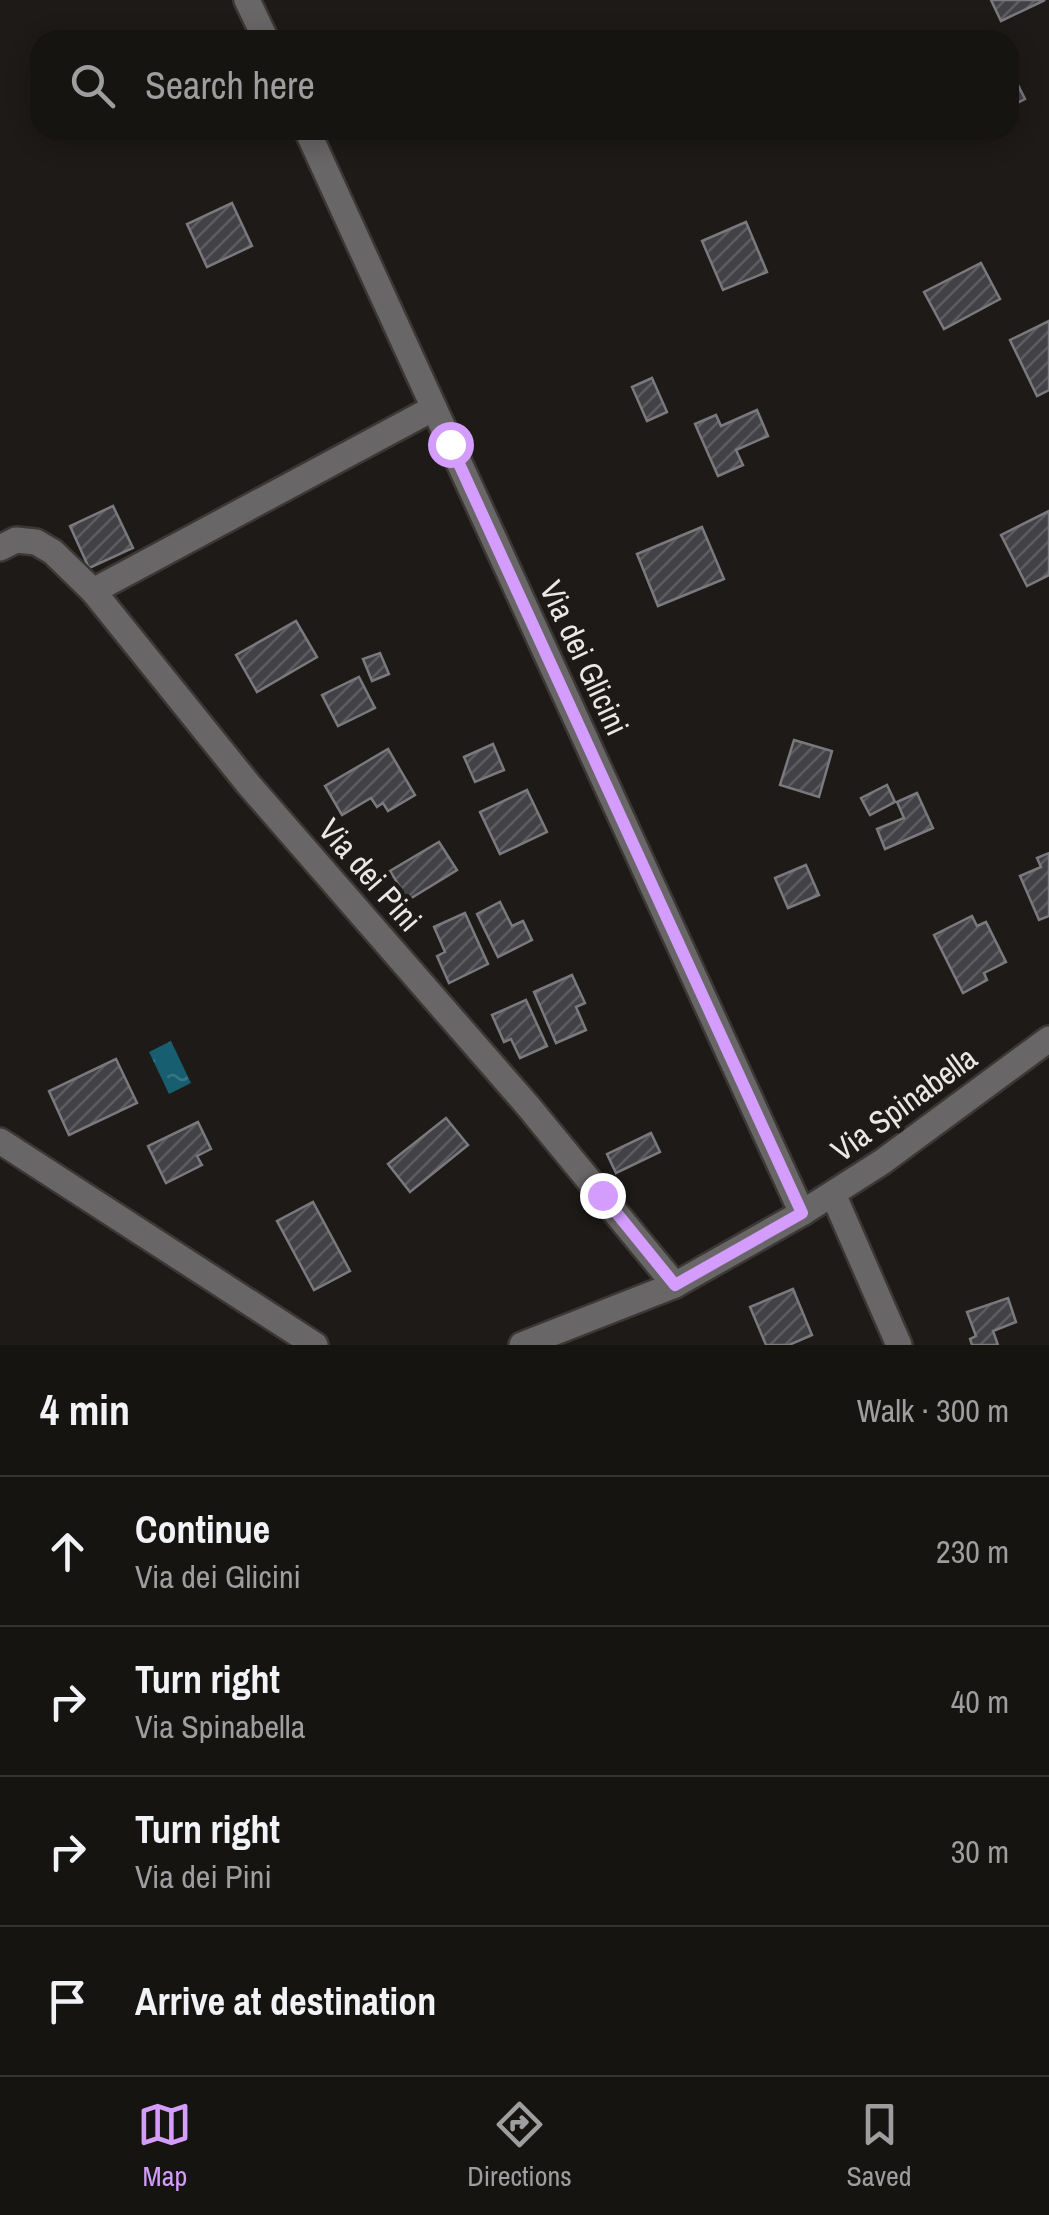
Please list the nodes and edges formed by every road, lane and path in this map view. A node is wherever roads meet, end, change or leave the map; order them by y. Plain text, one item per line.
1 (247, 0) edge
2 (261, 30) edge
3 (312, 140) edge
4 (434, 408) junction
5 (0, 548) edge
6 (92, 591) junction
7 (1049, 1039) edge
8 (0, 1141) edge
9 (833, 1194) junction
10 (802, 1213) junction
11 (675, 1285) junction
12 (315, 1345) edge
13 (522, 1345) edge
14 (899, 1345) edge

1 - 2 street
3 - 4 street, Via dei Glicini
4 - 6 street
4 - 10 street, Via dei Glicini
5 - 6 street, Via dei Pini
6 - 11 street, Via dei Pini
7 - 9 street, Via Spinabella
8 - 12 street
9 - 10 street, Via Spinabella
9 - 14 street
10 - 11 street, Via Spinabella
11 - 13 street, Via Spinabella

